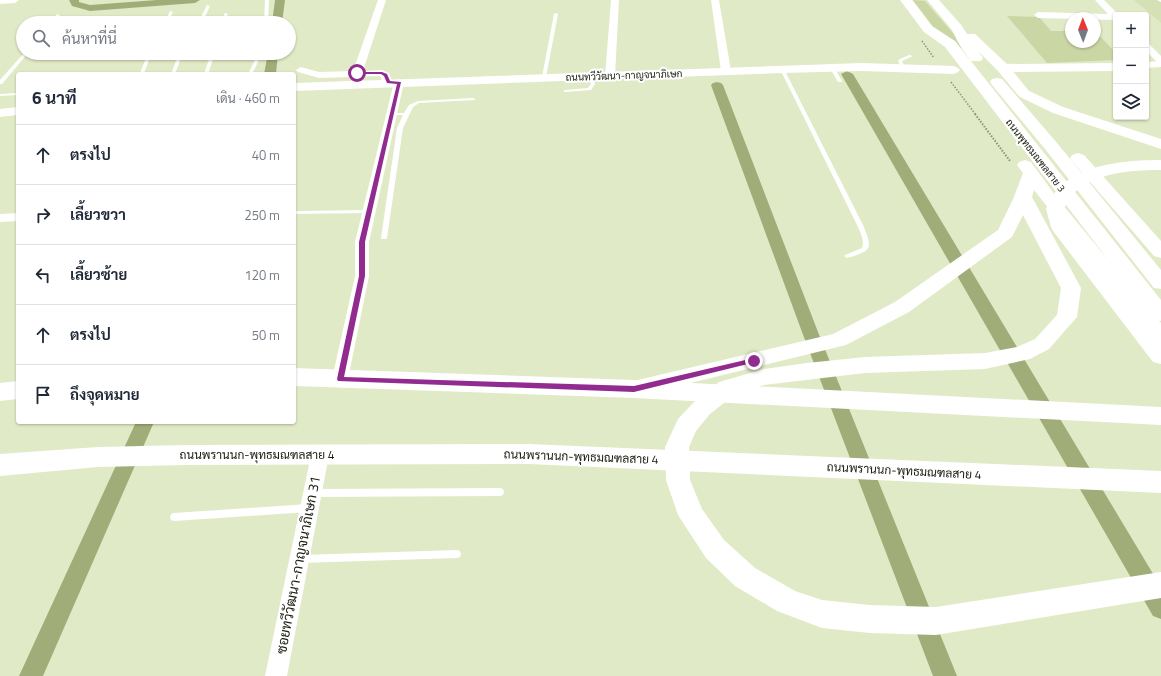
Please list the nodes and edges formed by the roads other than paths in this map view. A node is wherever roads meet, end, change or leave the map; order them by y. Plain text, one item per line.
1 (15, 0) edge
2 (267, 0) edge
3 (382, 0) edge
4 (615, 0) edge
5 (715, 0) edge
6 (906, 0) edge
7 (933, 0) edge
8 (1099, 0) edge
9 (0, 1) edge
10 (208, 6) dead end
11 (171, 12) dead end
12 (556, 14) dead end
13 (1113, 14) edge
14 (1038, 15) dead end
15 (169, 16) edge
16 (203, 16) edge
17 (266, 16) edge
18 (1113, 17) edge
19 (958, 28) junction
20 (928, 29) junction
21 (1148, 48) edge
22 (911, 56) dead end
23 (20, 60) edge
24 (147, 60) edge
25 (178, 60) edge
26 (211, 60) edge
27 (256, 60) edge
28 (1161, 60) edge
29 (1161, 64) edge
30 (1149, 65) edge
31 (1113, 66) edge
32 (832, 68) junction
33 (1003, 68) junction
34 (782, 69) junction
35 (903, 69) junction
36 (301, 70) dead end
37 (726, 71) junction
38 (142, 72) edge
39 (174, 72) edge
40 (207, 72) edge
41 (251, 72) edge
42 (357, 73) junction
43 (952, 75) junction
44 (591, 76) junction
45 (610, 76) junction
46 (544, 77) junction
47 (840, 81) dead end
48 (394, 82) junction
49 (0, 83) edge
50 (296, 87) edge
51 (565, 92) dead end
52 (16, 94) edge
53 (1025, 94) junction
54 (0, 95) edge
55 (473, 99) dead end
56 (16, 111) edge
57 (0, 113) edge
58 (392, 114) junction
59 (406, 114) junction
60 (1161, 144) edge
61 (1161, 165) edge
62 (1031, 173) junction
63 (1023, 197) junction
64 (368, 212) junction
65 (296, 213) dead end
66 (16, 217) edge
67 (0, 218) edge
68 (384, 238) dead end
69 (1161, 252) edge
70 (847, 256) dead end
71 (1161, 283) edge
72 (1161, 314) edge
73 (1161, 337) edge
74 (1161, 356) edge
75 (296, 378) edge
76 (340, 379) junction
77 (634, 389) junction
78 (16, 390) edge
79 (0, 392) edge
80 (1161, 416) edge
81 (320, 455) junction
82 (0, 466) edge
83 (1161, 482) edge
84 (500, 492) dead end
85 (311, 501) junction
86 (174, 516) dead end
87 (456, 554) dead end
88 (300, 559) junction
89 (1161, 586) edge
90 (276, 676) edge

1 - 9 street
2 - 17 lane
3 - 42 street
4 - 45 street
5 - 37 street
6 - 20 main road, ถนนพุทธมณฑลสาย 3
7 - 19 main road, ถนนพุทธมณฑลสาย 3
8 - 13 street
10 - 16 lane
11 - 15 lane
12 - 46 lane
14 - 18 street
19 - 33 main road
19 - 71 main road, ถนนพุทธมณฑลสาย 3
20 - 43 main road
20 - 72 main road, ถนนพุทธมณฑลสาย 3
21 - 28 street
22 - 35 lane
23 - 49 lane
24 - 38 lane
25 - 39 lane
26 - 40 lane
27 - 41 lane
29 - 30 street
31 - 33 street
32 - 34 street, ถนนทวีวัฒนา-กาญจนาภิเษก
32 - 35 street, ถนนทวีวัฒนา-กาญจนาภิเษก
32 - 47 lane
33 - 53 main road
34 - 37 street, ถนนทวีวัฒนา-กาญจนาภิเษก
34 - 70 lane
35 - 43 street, ถนนทวีวัฒนา-กาญจนาภิเษก
36 - 42 street
37 - 45 street, ถนนทวีวัฒนา-กาญจนาภิเษก
42 - 48 street
43 - 62 main road
44 - 45 street, ถนนทวีวัฒนา-กาญจนาภิเษก
44 - 46 street, ถนนทวีวัฒนา-กาญจนาภิเษก
44 - 51 lane
46 - 48 street, ถนนทวีวัฒนา-กาญจนาภิเษก
48 - 50 street, ถนนทวีวัฒนา-กาญจนาภิเษก
48 - 58 street
52 - 54 lane
53 - 60 main road
53 - 69 main road
55 - 59 lane
56 - 57 street
58 - 59 lane
58 - 64 street
59 - 68 lane
61 - 74 main road
62 - 63 main road
62 - 73 main road
63 - 77 main road
63 - 89 main road
64 - 65 lane
64 - 76 street
66 - 67 street
75 - 76 main road
76 - 77 main road
77 - 80 main road
78 - 79 main road
81 - 82 main road, ถนนพรานนก-พุทธมณฑลสาย 4
81 - 83 main road, ถนนพรานนก-พุทธมณฑลสาย 4
81 - 85 street, ซอยทวีวัฒนา-กาญจนาภิเษก 31
84 - 85 lane
85 - 86 lane
85 - 88 street, ซอยทวีวัฒนา-กาญจนาภิเษก 31
87 - 88 lane
88 - 90 street, ซอยทวีวัฒนา-กาญจนาภิเษก 31

